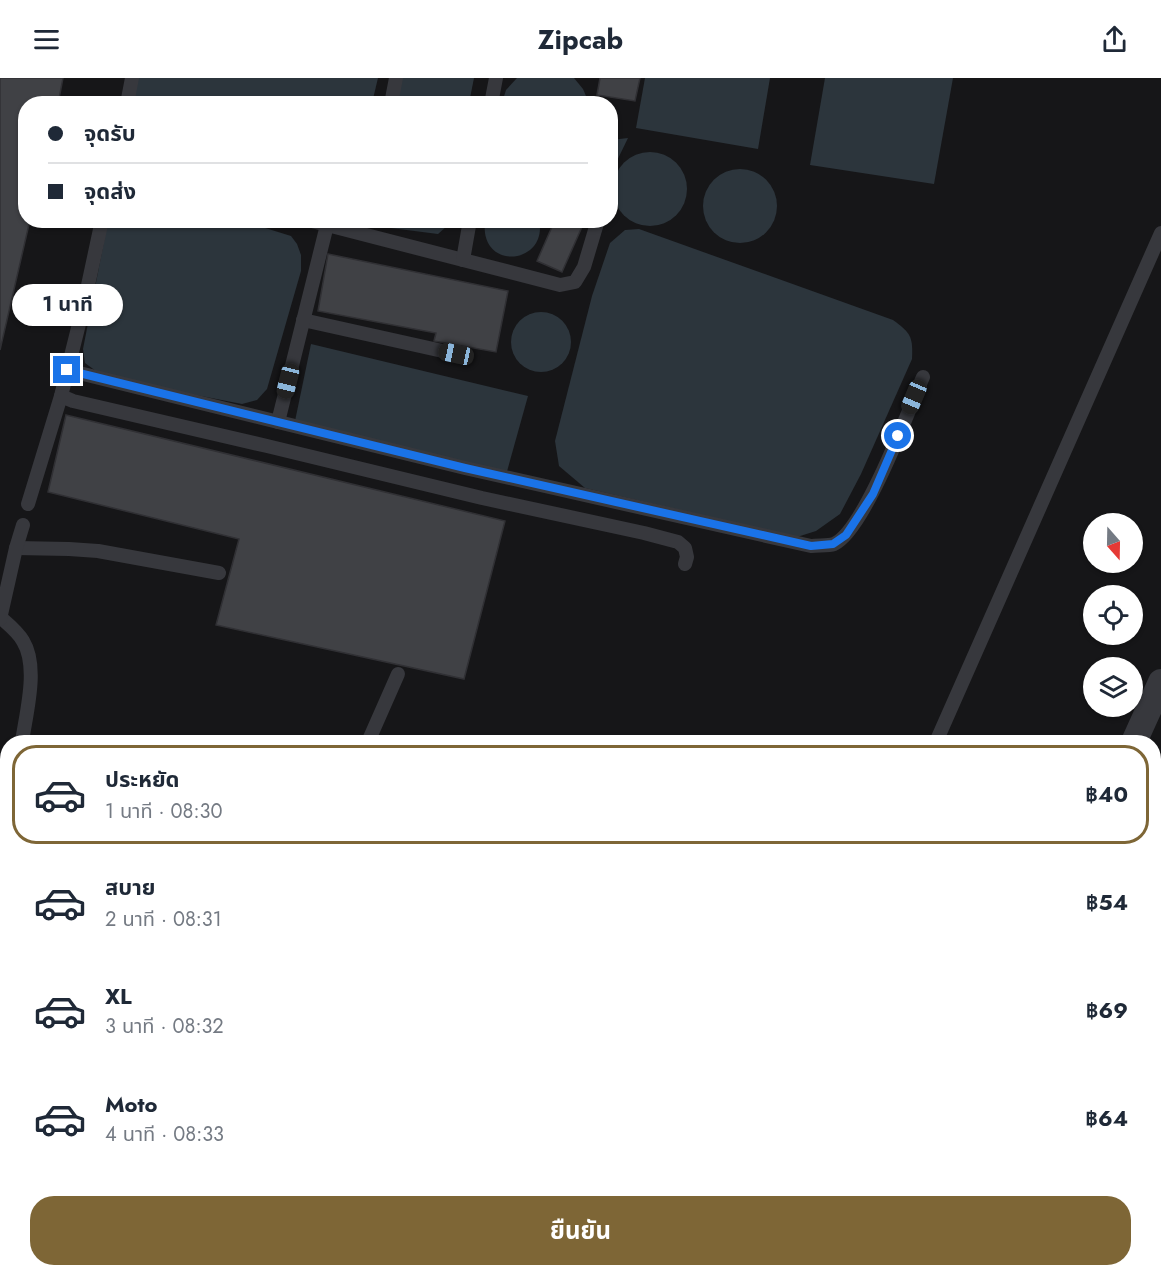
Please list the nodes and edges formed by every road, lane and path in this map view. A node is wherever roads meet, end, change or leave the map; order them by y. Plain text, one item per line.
1 (132, 78) edge
2 (396, 78) edge
3 (496, 78) edge
4 (129, 96) edge
5 (393, 96) edge
6 (493, 96) edge
7 (100, 228) edge
8 (326, 228) edge
9 (338, 228) edge
10 (364, 228) edge
11 (469, 228) edge
12 (596, 228) edge
13 (1161, 233) edge
14 (363, 235) junction
15 (463, 260) junction
16 (303, 320) junction
17 (456, 354) dead end
18 (67, 370) junction
19 (922, 377) dead end
20 (61, 396) junction
21 (278, 422) junction
22 (28, 504) dead end
23 (23, 525) dead end
24 (16, 548) junction
25 (685, 564) dead end
26 (219, 573) dead end
27 (0, 618) edge
28 (398, 674) dead end
29 (1161, 682) edge
30 (23, 735) edge
31 (371, 735) edge
32 (939, 735) edge
33 (1137, 735) edge

1 - 4 lane
2 - 5 lane
3 - 6 lane
7 - 18 lane
8 - 16 lane
9 - 14 lane
10 - 14 lane
11 - 15 lane
12 - 15 lane
13 - 32 lane
14 - 15 lane
16 - 17 lane
16 - 21 lane
18 - 20 lane
18 - 21 lane
19 - 21 lane
20 - 22 lane
20 - 25 lane
23 - 24 lane
24 - 26 lane
24 - 27 lane
27 - 30 lane
28 - 31 lane
29 - 33 street

